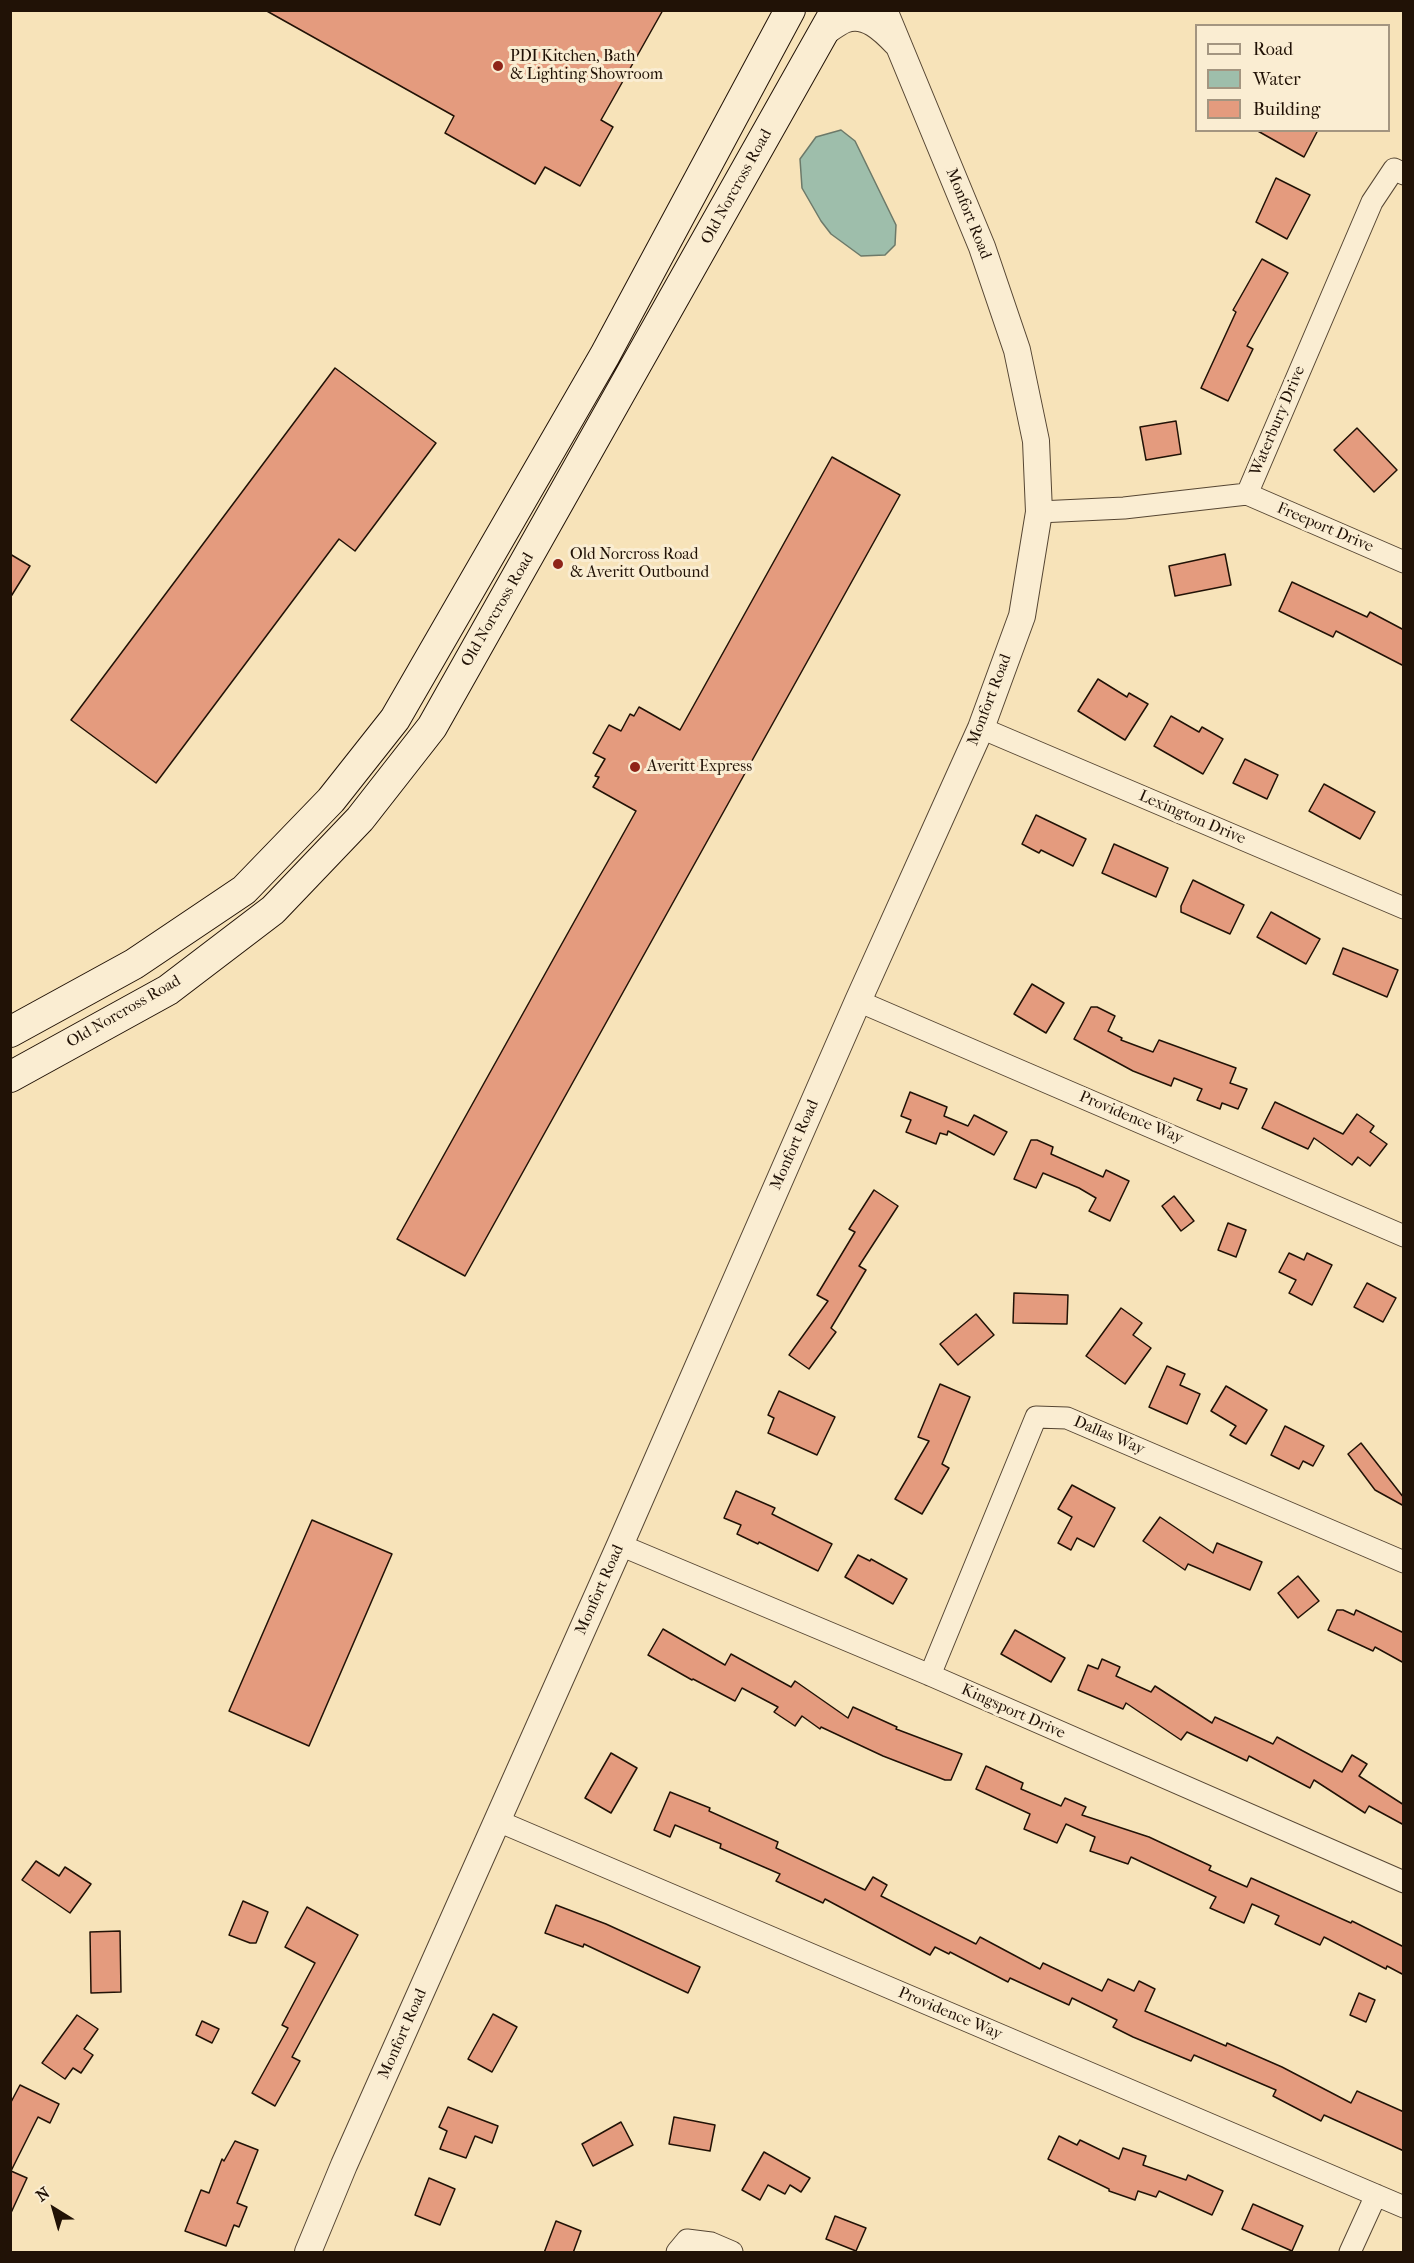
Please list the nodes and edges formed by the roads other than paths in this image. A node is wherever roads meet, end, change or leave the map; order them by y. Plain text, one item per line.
1 (790, 10) edge
2 (884, 10) edge
3 (830, 22) edge
4 (898, 45) junction
5 (1404, 174) edge
6 (1247, 494) junction
7 (1039, 512) junction
8 (1404, 562) edge
9 (981, 728) junction
10 (1404, 908) edge
11 (858, 1001) junction
12 (14, 1023) edge
13 (15, 1068) edge
14 (1404, 1236) edge
15 (620, 1545) junction
16 (1404, 1562) edge
17 (930, 1676) junction
18 (498, 1821) junction
19 (1404, 1882) edge
20 (1376, 2195) junction
21 (1404, 2207) edge
22 (308, 2253) edge
23 (677, 2253) edge
24 (732, 2253) edge
25 (1350, 2253) edge

1 - 12 main road
2 - 4 street, Monfort Road
3 - 4 street
3 - 13 main road, Old Norcross Road
4 - 7 street, Monfort Road
5 - 6 street, Waterbury Drive
6 - 7 street, Waterbury Drive
6 - 8 street, Freeport Drive
7 - 9 street, Monfort Road
9 - 10 street, Lexington Drive
9 - 11 street, Monfort Road
11 - 14 street, Providence Way
11 - 15 street, Monfort Road
12 - 13 main road
15 - 17 street, Kingsport Drive
15 - 18 street, Monfort Road
16 - 17 street, Dallas Way
17 - 19 street, Kingsport Drive
18 - 20 street, Providence Way
18 - 22 street, Monfort Road
20 - 21 street, Providence Way
20 - 25 street
23 - 24 street

